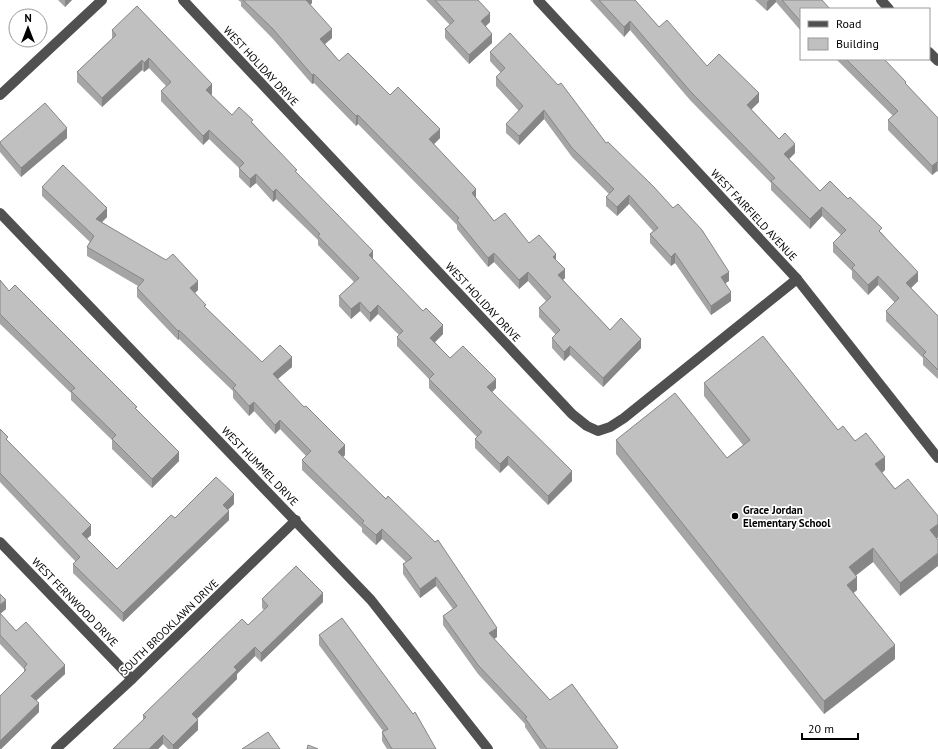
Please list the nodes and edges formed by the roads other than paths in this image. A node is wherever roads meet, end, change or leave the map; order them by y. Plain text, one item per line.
1 (102, 0) edge
2 (182, 0) edge
3 (538, 0) edge
4 (881, 0) edge
5 (888, 8) edge
6 (930, 53) edge
7 (938, 62) edge
8 (0, 95) edge
9 (0, 213) edge
10 (797, 279) junction
11 (938, 458) edge
12 (296, 520) junction
13 (0, 542) edge
14 (132, 679) junction
15 (56, 749) edge
16 (488, 749) edge

1 - 8 street
2 - 10 street, WEST HOLIDAY DRIVE
3 - 10 street, WEST FAIRFIELD AVENUE
4 - 5 street
6 - 7 street
9 - 12 street, WEST HUMMEL DRIVE
10 - 11 street, WEST FAIRFIELD AVENUE
12 - 14 street, SOUTH BROOKLAWN DRIVE
12 - 16 street, WEST HUMMEL DRIVE
13 - 14 street, WEST FERNWOOD DRIVE
14 - 15 street, SOUTH BROOKLAWN DRIVE

